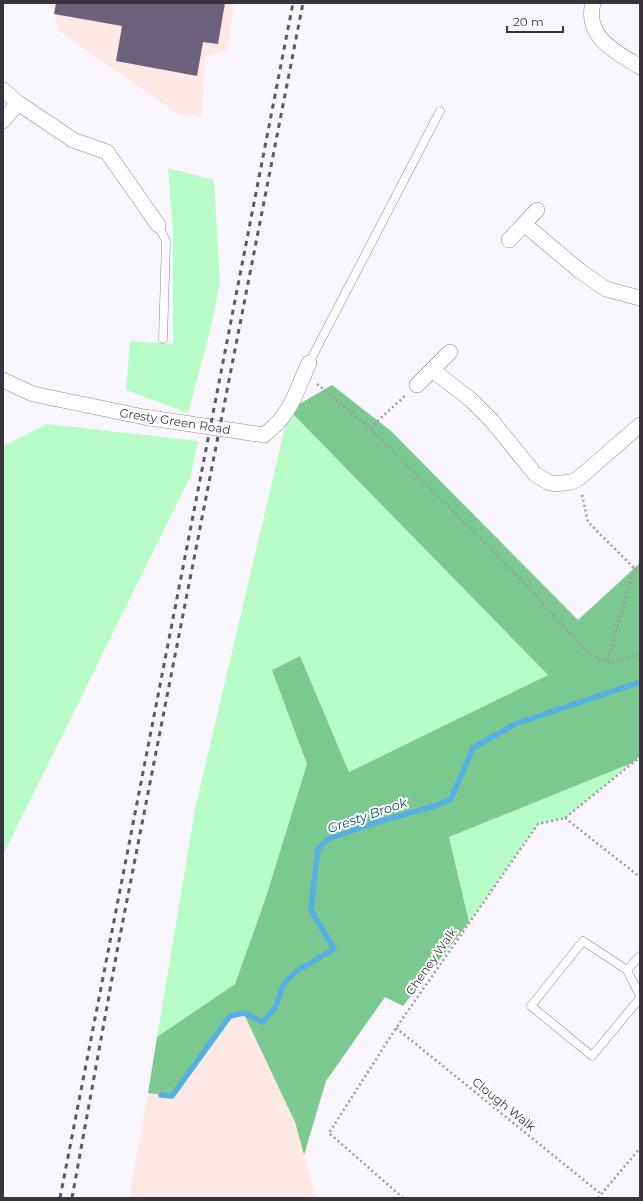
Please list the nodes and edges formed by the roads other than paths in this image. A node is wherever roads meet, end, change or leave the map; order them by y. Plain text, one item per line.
1 (592, 3) edge
2 (640, 67) edge
3 (3, 90) edge
4 (18, 103) junction
5 (440, 111) dead end
6 (3, 121) edge
7 (537, 210) dead end
8 (524, 224) junction
9 (158, 225) joint
10 (510, 240) dead end
11 (640, 298) edge
12 (163, 339) dead end
13 (450, 352) dead end
14 (307, 368) joint
15 (432, 370) junction
16 (3, 380) edge
17 (418, 385) road end
18 (640, 425) edge
19 (640, 956) edge
20 (627, 970) junction
21 (640, 997) edge

1 - 2 street
3 - 4 street
4 - 6 street
4 - 9 street
5 - 14 lane
7 - 8 street
8 - 10 street
8 - 11 street
9 - 12 lane
13 - 15 street
14 - 16 street, Gresty Green Road
15 - 17 street
15 - 18 street
19 - 20 lane
20 - 21 lane
20 - 21 lane

